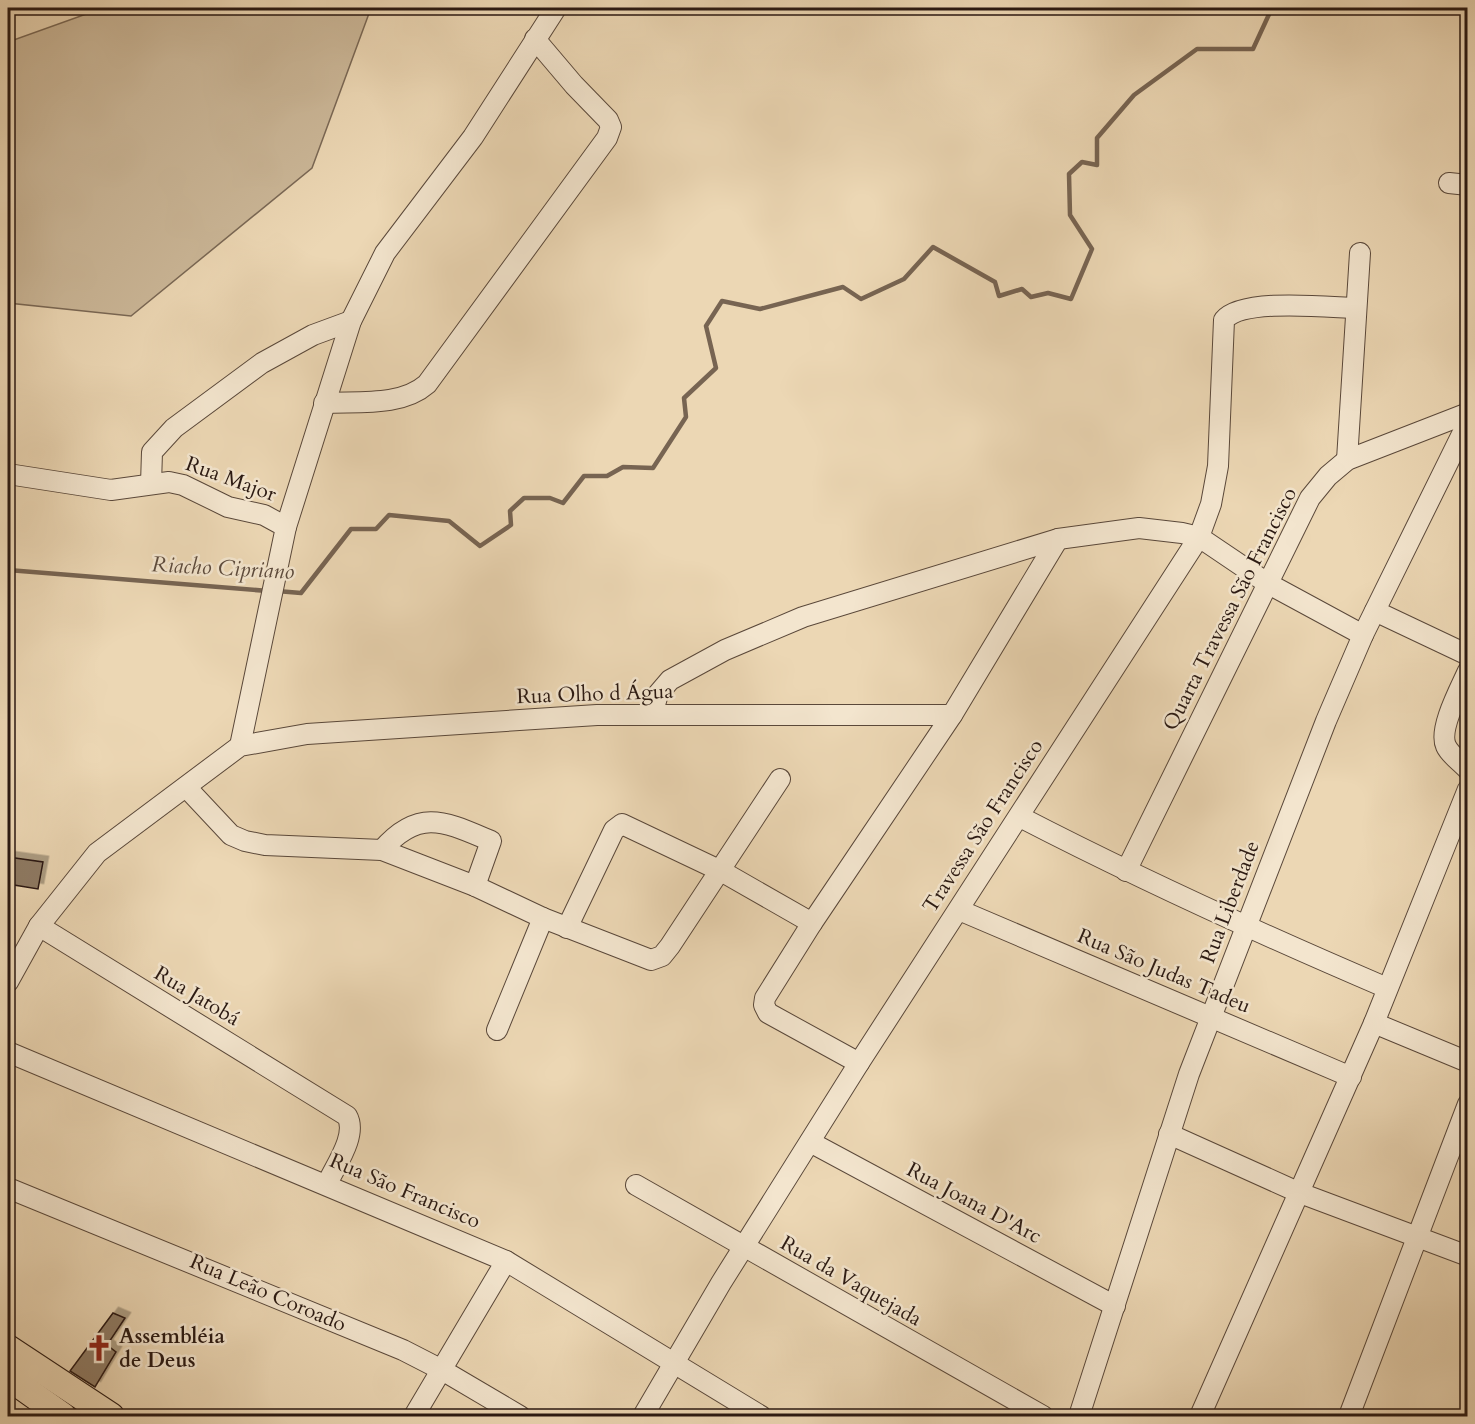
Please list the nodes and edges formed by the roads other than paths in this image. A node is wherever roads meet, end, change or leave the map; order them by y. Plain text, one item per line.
1 (550, 10) edge
2 (535, 39) junction
3 (1360, 253) dead end
4 (1354, 308) junction
5 (351, 321) junction
6 (324, 403) junction
7 (1467, 413) edge
8 (1467, 422) edge
9 (1347, 460) junction
10 (8, 474) edge
11 (151, 484) junction
12 (286, 527) junction
13 (1199, 537) junction
14 (1058, 539) junction
15 (1268, 583) junction
16 (1375, 611) junction
17 (1363, 635) junction
18 (1467, 655) edge
19 (1467, 670) edge
20 (652, 715) junction
21 (952, 715) junction
22 (240, 746) junction
23 (1467, 770) edge
24 (780, 779) dead end
25 (186, 787) junction
26 (1467, 789) edge
27 (1020, 817) junction
28 (382, 850) junction
29 (721, 872) junction
30 (1126, 872) junction
31 (475, 886) junction
32 (959, 910) junction
33 (543, 918) junction
34 (812, 922) junction
35 (39, 926) junction
36 (567, 928) junction
37 (1246, 928) junction
38 (8, 982) edge
39 (1387, 988) junction
40 (1211, 1017) junction
41 (1374, 1023) junction
42 (496, 1030) dead end
43 (8, 1052) edge
44 (1467, 1062) edge
45 (859, 1063) junction
46 (1351, 1077) junction
47 (1467, 1104) edge
48 (1169, 1134) junction
49 (810, 1142) junction
50 (327, 1184) junction
51 (636, 1185) dead end
52 (8, 1188) edge
53 (1300, 1193) junction
54 (1416, 1237) junction
55 (744, 1247) junction
56 (1467, 1256) edge
57 (506, 1261) junction
58 (1115, 1306) junction
59 (8, 1348) edge
60 (674, 1364) junction
61 (442, 1370) junction
62 (8, 1377) edge
63 (63, 1416) edge
64 (111, 1416) edge
65 (414, 1416) edge
66 (520, 1416) edge
67 (644, 1416) edge
68 (761, 1416) edge
69 (1043, 1416) edge
70 (1078, 1416) edge
71 (1200, 1416) edge
72 (1349, 1416) edge

1 - 2 street
2 - 5 street
2 - 6 street
3 - 4 street
4 - 9 street
4 - 13 street, Travessa São Francisco
5 - 6 street
5 - 11 street
6 - 12 street
7 - 9 street, Quarta Travessa São Francisco
8 - 16 street, Rua Liberdade
9 - 15 street, Quarta Travessa São Francisco
10 - 11 street, Rua Major
11 - 12 street, Rua Major
12 - 22 street, Rua Major
13 - 14 street
13 - 15 street
13 - 27 street, Travessa São Francisco
14 - 20 street
14 - 21 street
15 - 17 street
15 - 30 street, Quarta Travessa São Francisco
16 - 17 street, Rua Liberdade
16 - 18 street
17 - 37 street, Rua Liberdade
19 - 23 street
20 - 21 street, Rua Olho d Água
20 - 22 street, Rua Olho d Água
21 - 34 street
22 - 25 street
24 - 29 street
25 - 28 street
25 - 35 street
26 - 39 street
27 - 30 street
27 - 32 street, Travessa São Francisco
28 - 31 street
28 - 31 street
29 - 34 street
29 - 36 street
29 - 36 street
30 - 37 street
31 - 33 street
32 - 40 street, Rua São Judas Tadeu
32 - 45 street, Travessa São Francisco
33 - 36 street
33 - 42 street
34 - 45 street
35 - 38 street
35 - 50 street, Rua Jatobá
37 - 39 street
37 - 40 street, Rua Liberdade
39 - 41 street
40 - 46 street, Rua São Judas Tadeu
40 - 48 street, Rua Liberdade
41 - 44 street
41 - 46 street
43 - 50 street, Rua São Francisco
45 - 49 street, Travessa São Francisco
46 - 53 street
47 - 54 street
48 - 53 street
48 - 58 street, Rua Liberdade
49 - 55 street, Travessa São Francisco
49 - 58 street, Rua Joana D'Arc
50 - 57 street, Rua São Francisco
51 - 55 street, Rua da Vaquejada
52 - 61 street, Rua Leão Coroado
53 - 54 street
53 - 71 street
54 - 56 street
54 - 72 street
55 - 60 street, Travessa São Francisco
55 - 69 street, Rua da Vaquejada
57 - 60 street, Rua São Francisco
57 - 61 street
58 - 70 street, Rua Liberdade
59 - 64 main road
60 - 67 street, Travessa São Francisco
60 - 68 street, Rua São Francisco
61 - 65 street
61 - 66 street, Rua Leão Coroado
62 - 63 main road

